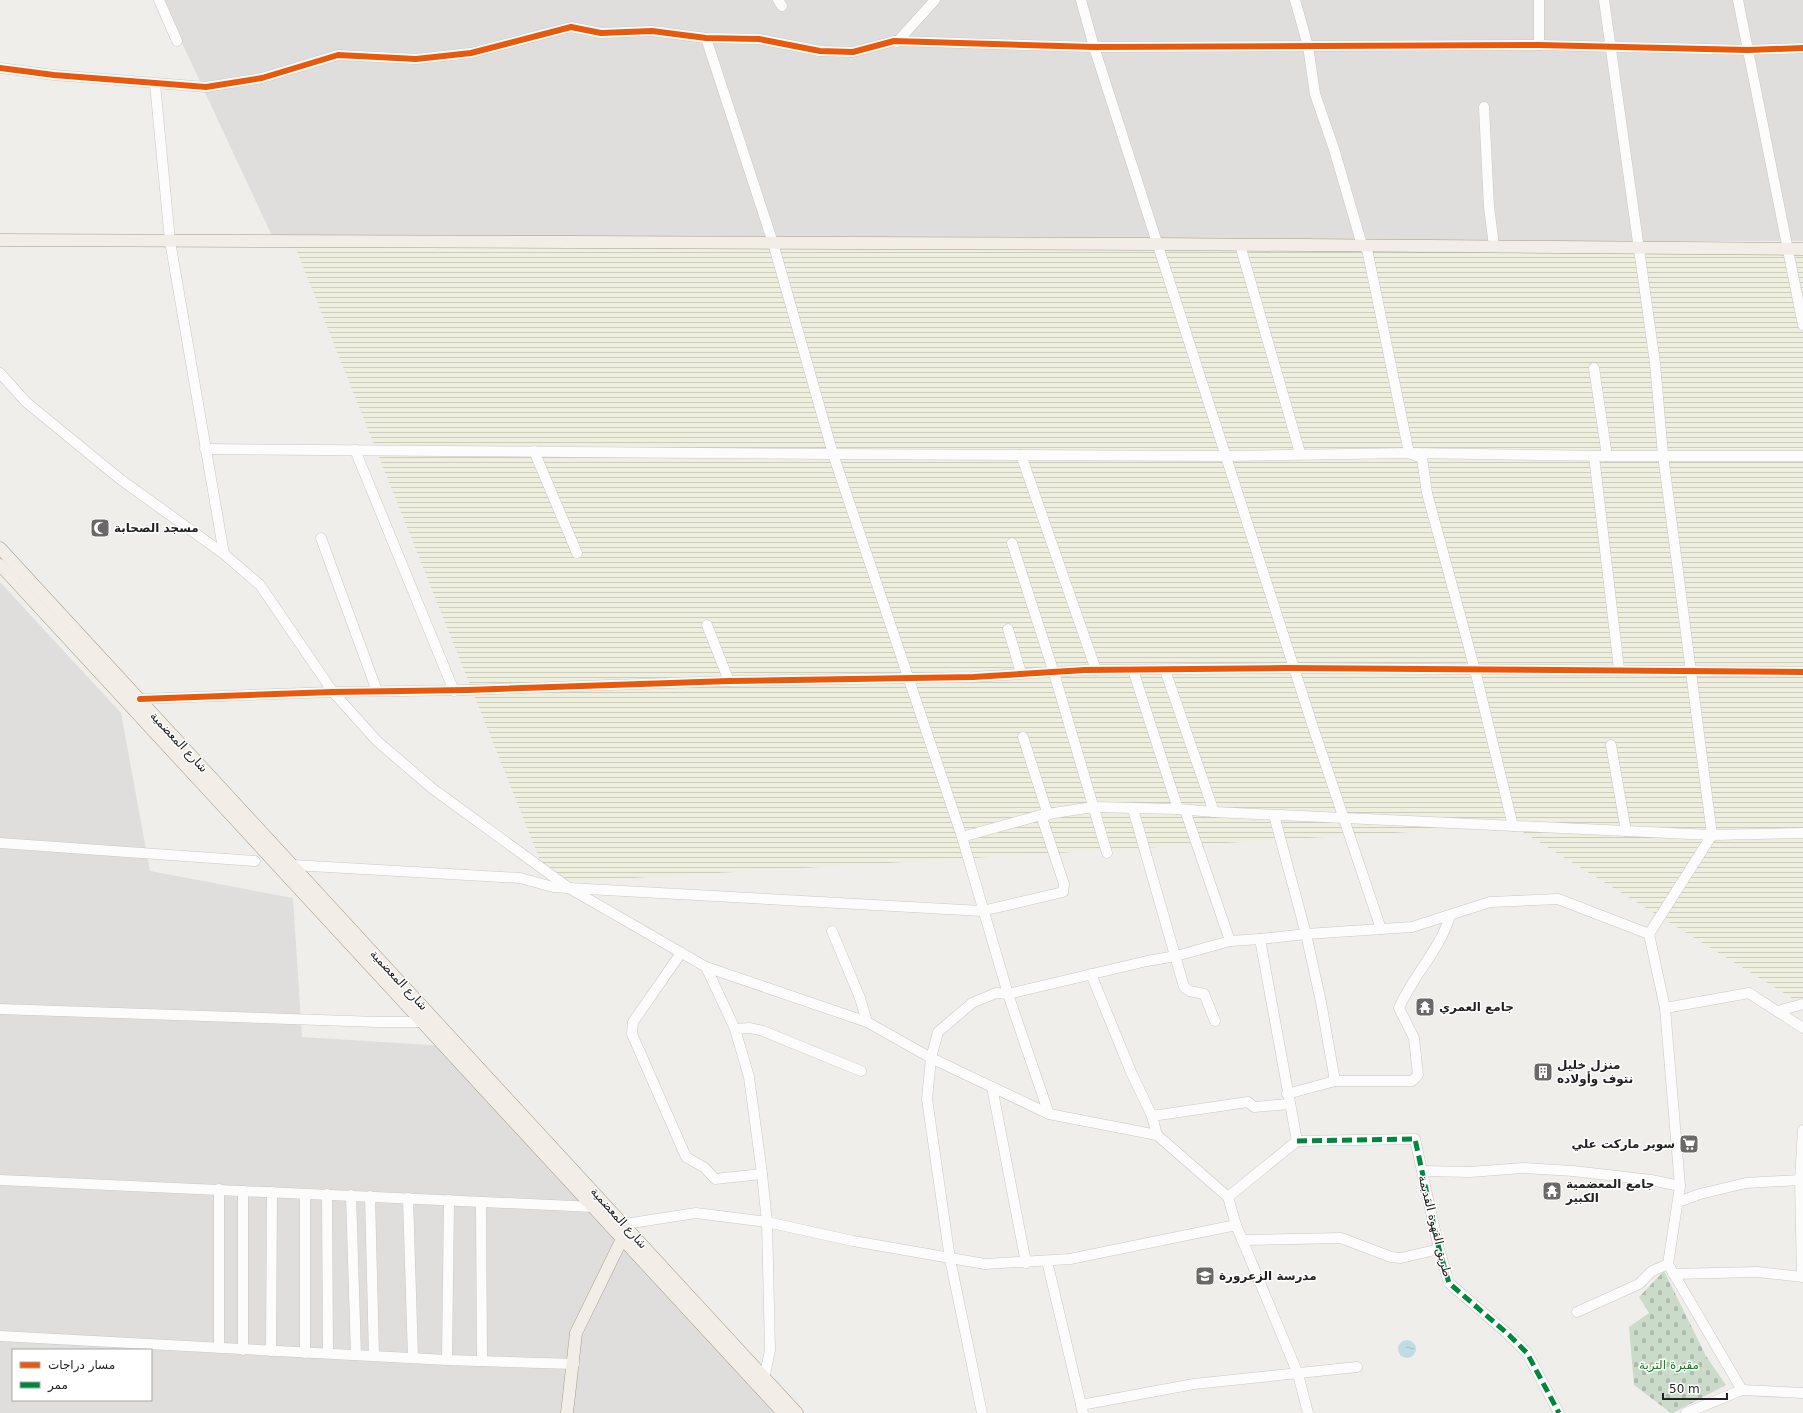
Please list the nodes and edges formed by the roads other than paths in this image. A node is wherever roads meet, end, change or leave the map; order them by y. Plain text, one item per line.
1 (160, 0) edge
2 (935, 0) edge
3 (1081, 0) edge
4 (1295, 0) edge
5 (1539, 0) edge
6 (1604, 0) edge
7 (1738, 0) edge
8 (706, 38) junction
9 (177, 41) dead end
10 (897, 42) junction
11 (1308, 46) junction
12 (1539, 46) junction
13 (1094, 47) junction
14 (1610, 47) junction
15 (1803, 48) edge
16 (1748, 50) junction
17 (0, 68) edge
18 (155, 84) junction
19 (1484, 107) dead end
20 (0, 240) edge
21 (170, 241) junction
22 (772, 243) junction
23 (1158, 244) junction
24 (1240, 245) junction
25 (1362, 245) junction
26 (1494, 246) junction
27 (1637, 248) junction
28 (1803, 249) edge
29 (1787, 250) junction
30 (1803, 325) edge
31 (1594, 368) dead end
32 (0, 373) edge
33 (205, 449) junction
34 (355, 450) junction
35 (534, 451) junction
36 (1300, 453) junction
37 (1409, 453) junction
38 (833, 454) junction
39 (1021, 455) junction
40 (1663, 455) junction
41 (1227, 456) junction
42 (1594, 456) junction
43 (1607, 456) junction
44 (1803, 456) edge
45 (321, 538) dead end
46 (1012, 543) dead end
47 (0, 548) edge
48 (576, 553) dead end
49 (224, 554) junction
50 (0, 565) edge
51 (707, 625) dead end
52 (1008, 629) dead end
53 (1295, 668) junction
54 (1096, 670) junction
55 (1133, 670) junction
56 (1165, 670) junction
57 (1475, 670) junction
58 (1618, 670) junction
59 (1690, 671) junction
60 (1803, 672) edge
61 (1054, 673) junction
62 (1021, 674) junction
63 (908, 678) junction
64 (729, 681) junction
65 (122, 688) junction
66 (454, 690) junction
67 (377, 691) junction
68 (333, 692) junction
69 (140, 699) junction
70 (1023, 737) dead end
71 (1611, 745) dead end
72 (1093, 807) junction
73 (1133, 809) junction
74 (1181, 810) junction
75 (1214, 812) junction
76 (1044, 815) junction
77 (1274, 815) junction
78 (1343, 817) junction
79 (1514, 826) junction
80 (1626, 831) junction
81 (1803, 833) edge
82 (1712, 835) junction
83 (962, 837) junction
84 (0, 843) edge
85 (1107, 853) dead end
86 (255, 861) dead end
87 (293, 865) junction
88 (569, 888) junction
89 (982, 911) junction
90 (1450, 915) junction
91 (1381, 929) junction
92 (832, 930) dead end
93 (1306, 934) junction
94 (1649, 934) junction
95 (1260, 939) junction
96 (1230, 941) junction
97 (681, 953) junction
98 (1176, 956) junction
99 (706, 967) junction
100 (1091, 974) junction
101 (1008, 994) junction
102 (1803, 1004) edge
103 (1665, 1008) junction
104 (0, 1009) edge
105 (1778, 1011) junction
106 (1215, 1021) dead end
107 (423, 1022) junction
108 (867, 1022) junction
109 (1803, 1028) edge
110 (734, 1029) junction
111 (932, 1058) junction
112 (861, 1071) dead end
113 (1335, 1081) junction
114 (992, 1087) junction
115 (1288, 1099) junction
116 (1049, 1114) junction
117 (1152, 1116) junction
118 (1803, 1130) edge
119 (1157, 1136) junction
120 (1297, 1141) junction
121 (1422, 1171) junction
122 (762, 1174) junction
123 (0, 1180) edge
124 (1800, 1180) junction
125 (1680, 1186) junction
126 (219, 1190) junction
127 (243, 1191) junction
128 (272, 1192) junction
129 (305, 1194) junction
130 (327, 1194) junction
131 (351, 1195) junction
132 (370, 1196) junction
133 (1228, 1197) junction
134 (408, 1198) junction
135 (449, 1200) junction
136 (481, 1202) junction
137 (1678, 1202) junction
138 (594, 1208) junction
139 (767, 1222) junction
140 (625, 1224) junction
141 (1236, 1225) junction
142 (622, 1239) junction
143 (1242, 1240) junction
144 (1439, 1249) junction
145 (950, 1259) junction
146 (1047, 1261) junction
147 (1026, 1263) junction
148 (1668, 1264) junction
149 (1673, 1274) junction
150 (1802, 1276) edge
151 (1576, 1312) dead end
152 (0, 1336) edge
153 (219, 1348) junction
154 (243, 1350) junction
155 (271, 1351) junction
156 (305, 1353) junction
157 (328, 1353) junction
158 (356, 1355) junction
159 (374, 1356) junction
160 (413, 1358) junction
161 (447, 1360) junction
162 (482, 1361) junction
163 (574, 1364) junction
164 (1357, 1367) dead end
165 (1298, 1374) junction
166 (764, 1379) junction
167 (1742, 1390) junction
168 (1803, 1393) edge
169 (773, 1396) junction
170 (1082, 1409) edge
171 (1692, 1412) edge
172 (567, 1413) edge
173 (783, 1413) edge
174 (797, 1413) edge
175 (982, 1413) edge
176 (1308, 1413) edge
177 (1559, 1413) edge

1 - 9 street
2 - 10 street
3 - 13 street
4 - 11 street
5 - 12 street
6 - 14 street
7 - 16 street
8 - 10 street
8 - 18 street
8 - 22 street
10 - 13 street
11 - 12 street
11 - 13 street
11 - 25 street
12 - 14 street
13 - 23 street
14 - 16 street
14 - 27 street
15 - 16 street
16 - 29 street
17 - 18 street
18 - 21 street
19 - 26 street
20 - 21 main road
21 - 22 main road
21 - 33 street
22 - 23 main road
22 - 38 street
23 - 24 main road
23 - 41 street
24 - 25 main road
24 - 36 street
25 - 26 main road
25 - 37 street
26 - 27 main road
27 - 29 main road
27 - 40 street
28 - 29 main road
29 - 30 street
31 - 43 street
32 - 49 street
33 - 34 street
33 - 49 street
34 - 35 street
34 - 66 street
35 - 38 street
35 - 48 street
36 - 37 street
36 - 41 street
37 - 42 street
37 - 57 street
38 - 39 street
38 - 63 street
39 - 41 street
39 - 54 street
40 - 43 street
40 - 44 street
40 - 59 street
41 - 53 street
42 - 43 street
42 - 58 street
45 - 67 street
46 - 61 street
47 - 65 main road, شارع المعضمية
49 - 68 street
50 - 65 main road, شارع المعضمية
51 - 64 street
52 - 62 street
53 - 56 street
53 - 57 street
53 - 78 street
54 - 55 street
54 - 61 street
55 - 56 street
55 - 74 street
56 - 75 street
57 - 58 street
57 - 79 street
58 - 59 street
59 - 60 street
59 - 82 street
61 - 62 street
61 - 72 street
62 - 63 street
63 - 64 street
63 - 83 street
64 - 66 street
65 - 69 main road, شارع المعضمية
65 - 107 main road, شارع المعضمية
66 - 67 street
67 - 68 street
68 - 69 street
68 - 88 street
69 - 87 main road, شارع المعضمية
70 - 76 street
71 - 80 street
72 - 73 street
72 - 76 street
72 - 85 street
73 - 74 street
73 - 98 street
74 - 75 street
74 - 96 street
75 - 77 street
76 - 83 street
76 - 89 street
77 - 78 street
77 - 93 street
78 - 79 street
78 - 91 street
79 - 80 street
80 - 82 street
81 - 82 street
82 - 94 street
83 - 89 street
84 - 86 street
87 - 88 street
87 - 140 main road, شارع المعضمية
88 - 89 street
88 - 97 street
89 - 101 street
90 - 91 street
90 - 94 street
90 - 113 street
91 - 93 street
92 - 108 street
93 - 95 street
93 - 113 street
94 - 103 street
95 - 96 street
95 - 115 street
96 - 98 street
97 - 99 street
97 - 122 street
98 - 100 street
98 - 106 street
99 - 108 street
99 - 110 street
100 - 101 street
100 - 117 street
101 - 111 street
101 - 116 street
102 - 105 street
103 - 105 street
103 - 125 street
104 - 107 street
105 - 109 street
107 - 138 main road, شارع المعضمية
108 - 111 street
110 - 112 street
110 - 122 street
111 - 114 street
111 - 145 street
113 - 115 street
114 - 116 street
114 - 147 street
115 - 117 street
115 - 120 street
116 - 119 street
117 - 119 street
118 - 124 street
119 - 133 street
120 - 121 street, طريق القهوة القديمة
120 - 133 street
121 - 125 street
121 - 144 street, طريق القهوة القديمة
122 - 139 street
123 - 126 street
124 - 137 street
124 - 150 street
125 - 137 street
126 - 127 street
126 - 153 street
127 - 128 street
127 - 154 street
128 - 129 street
128 - 155 street
129 - 130 street
129 - 156 street
130 - 131 street
130 - 157 street
131 - 132 street
131 - 158 street
132 - 134 street
132 - 159 street
133 - 141 street
134 - 135 street
134 - 160 street
135 - 136 street
135 - 161 street
136 - 138 street
136 - 162 street
137 - 148 street
138 - 142 main road, شارع المعضمية
139 - 140 street
139 - 145 street
139 - 166 street
140 - 166 main road, شارع المعضمية
141 - 143 street
141 - 146 street
142 - 163 main road
142 - 169 main road, شارع المعضمية
143 - 144 street
143 - 165 street
144 - 177 street, طريق القهوة القديمة
145 - 147 street
145 - 175 street
146 - 147 street
146 - 170 street
148 - 149 street
148 - 151 street
149 - 150 street
149 - 167 street
152 - 153 street
153 - 154 street
154 - 155 street
155 - 156 street
156 - 157 street
157 - 158 street
158 - 159 street
159 - 160 street
160 - 161 street
161 - 162 street
162 - 163 street
163 - 172 main road
164 - 165 street
165 - 170 street
165 - 176 street
166 - 169 main road, شارع المعضمية
167 - 168 street
167 - 171 street
169 - 173 main road, شارع المعضمية
169 - 174 main road, شارع المعضمية

